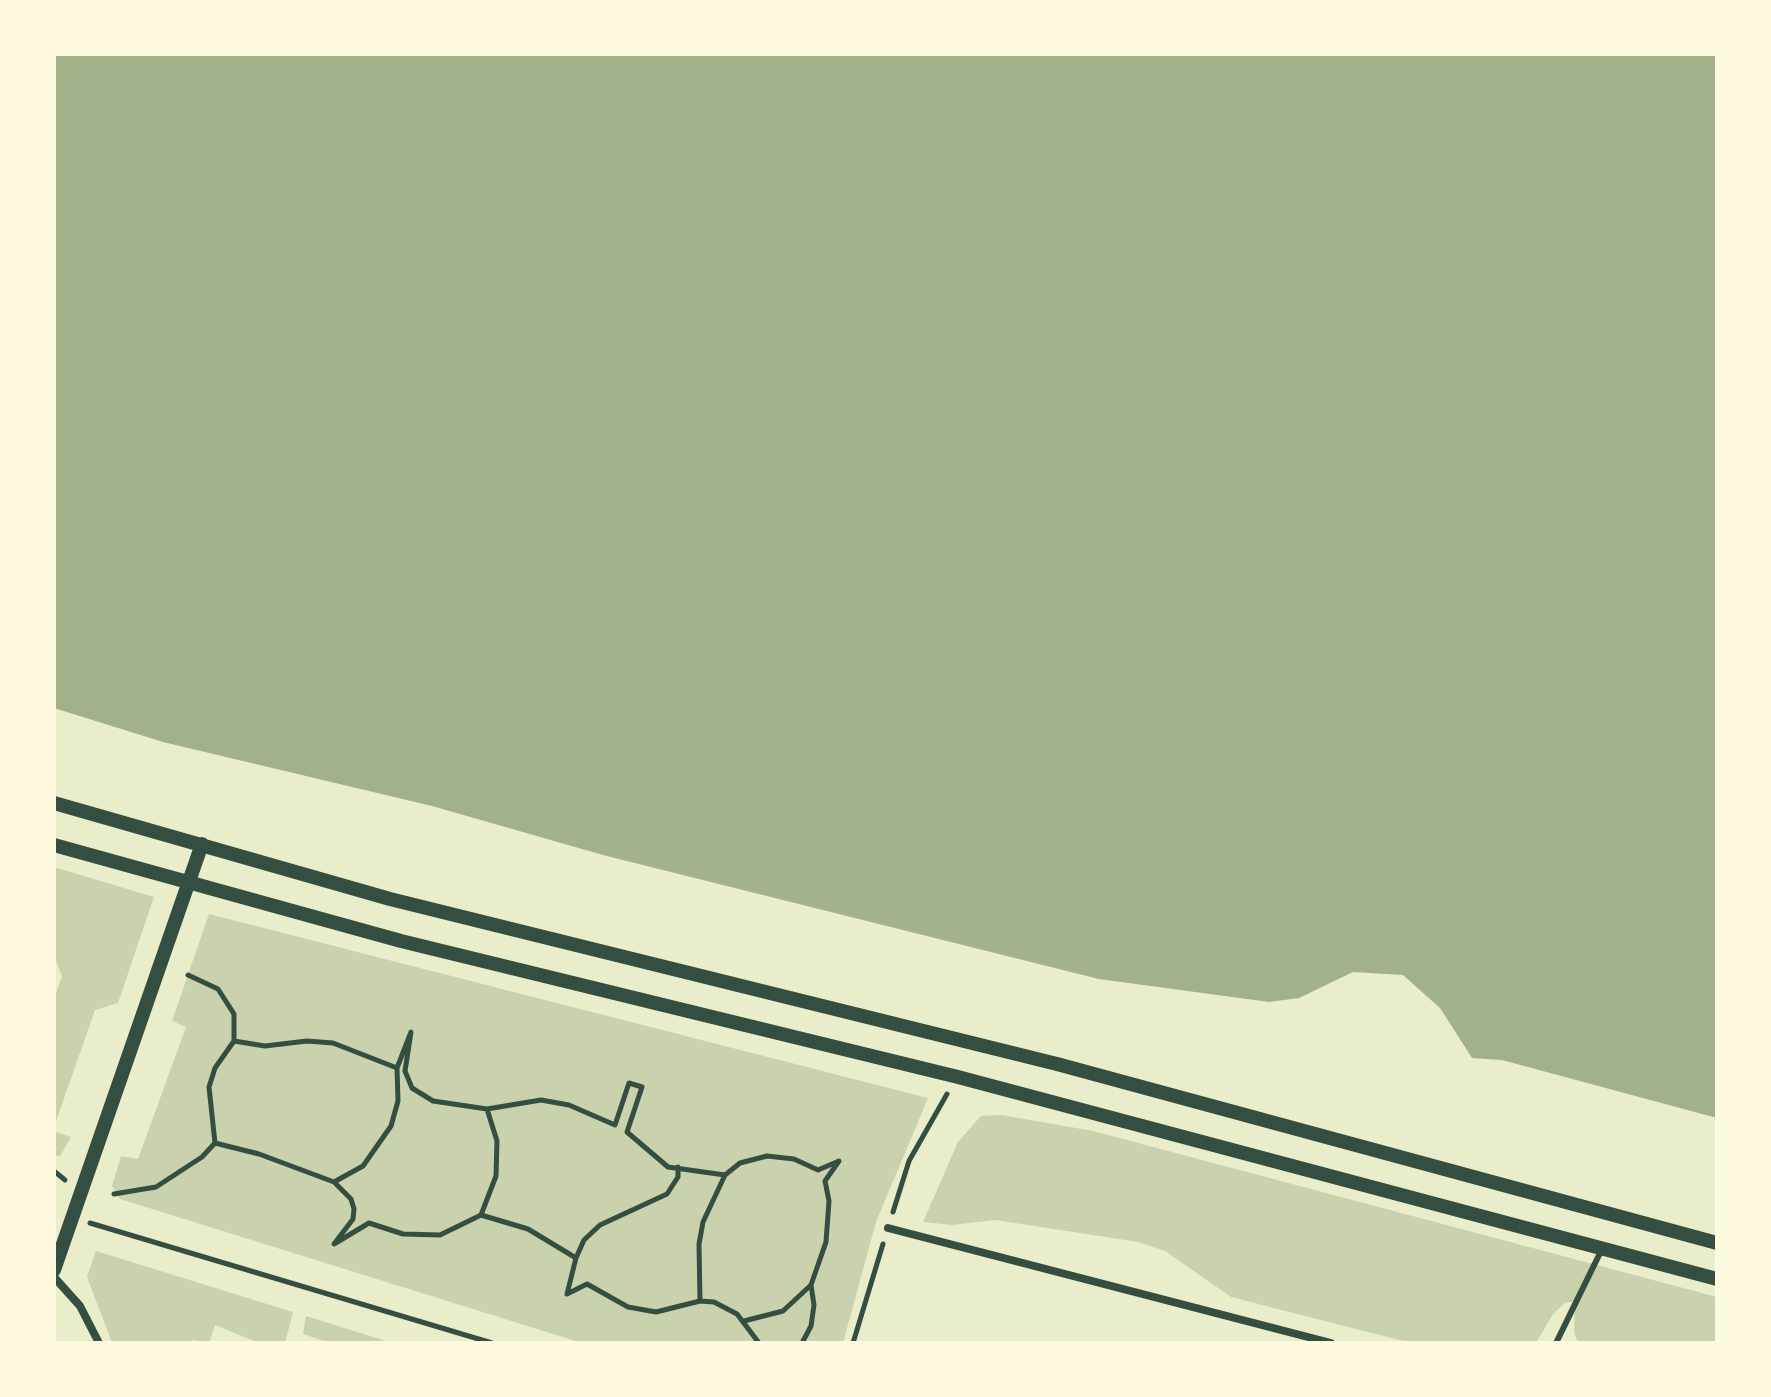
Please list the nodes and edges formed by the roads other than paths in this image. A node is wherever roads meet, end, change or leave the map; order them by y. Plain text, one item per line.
1 (54, 803) edge
2 (202, 844) junction
3 (54, 845) edge
4 (188, 882) junction
5 (888, 1228) road end
6 (1717, 1243) edge
7 (1602, 1249) junction
8 (54, 1270) edge
9 (54, 1277) edge
10 (1717, 1279) edge
11 (99, 1343) edge
12 (1331, 1343) edge
13 (1556, 1343) edge

1 - 2 street
2 - 4 street
2 - 6 street
3 - 4 street
4 - 7 street
4 - 8 street
5 - 12 street
7 - 10 street
7 - 13 lane
9 - 11 street

